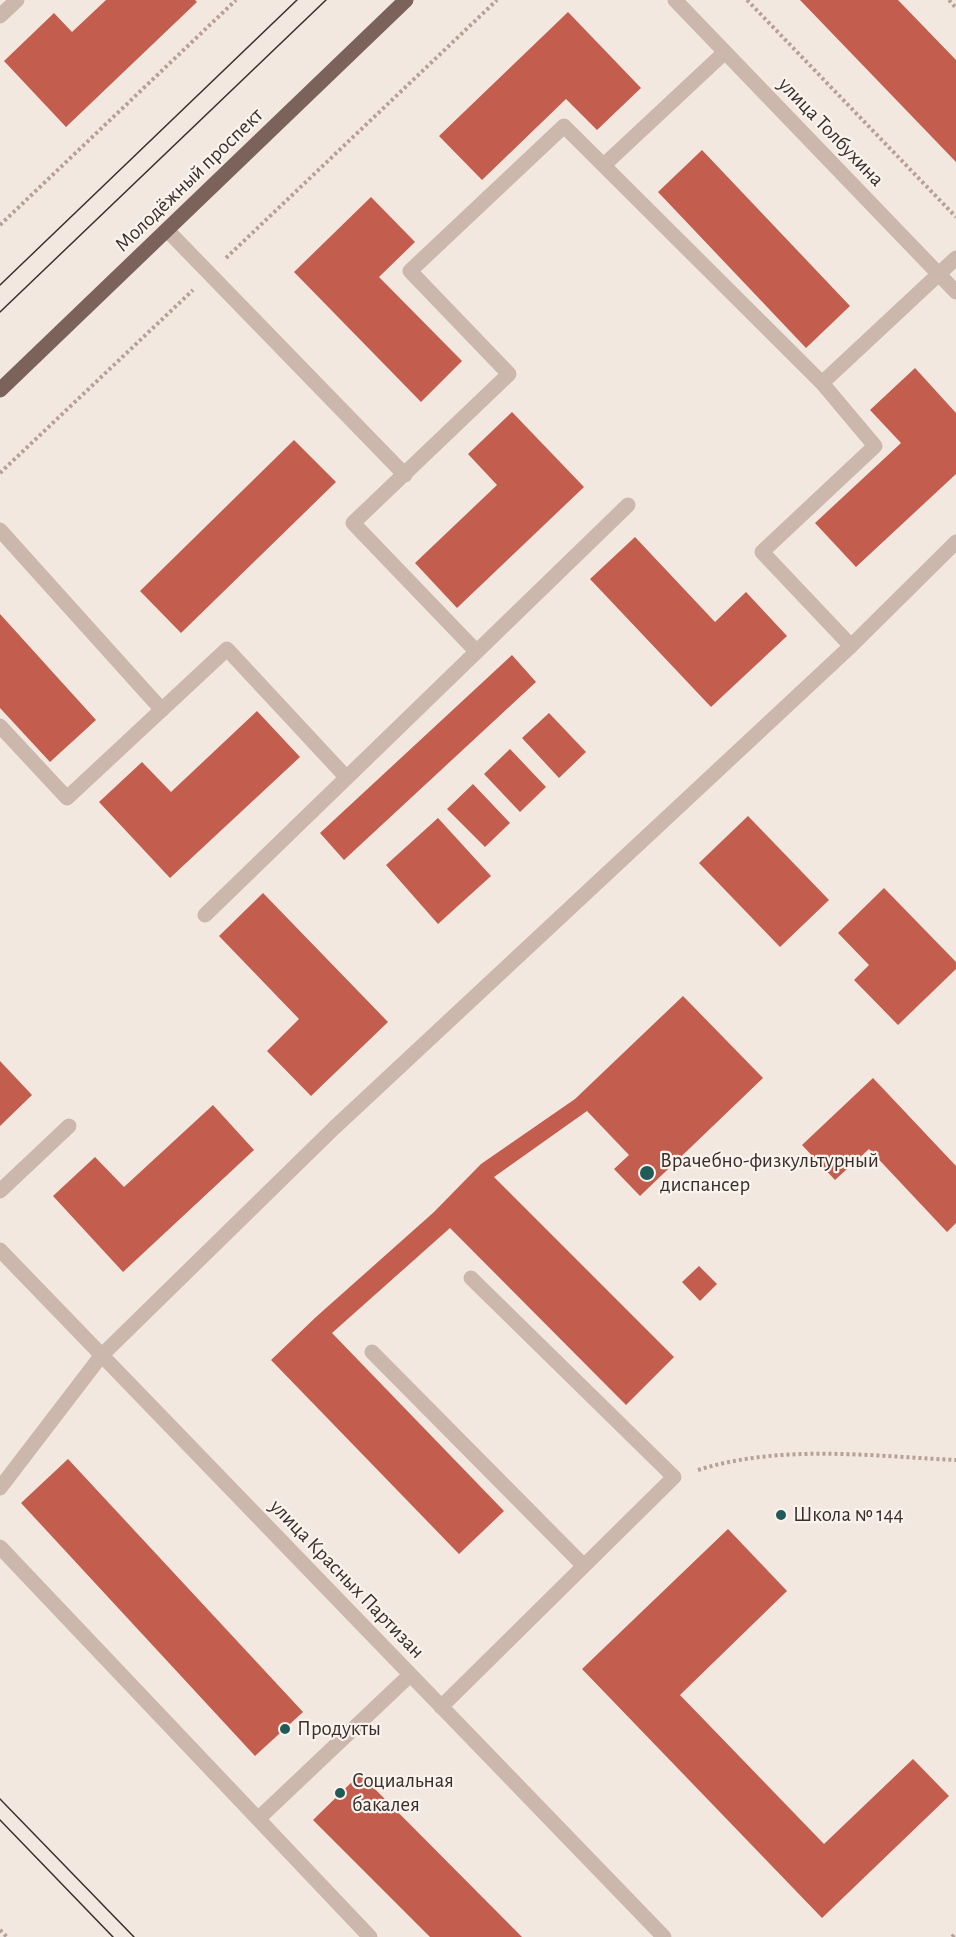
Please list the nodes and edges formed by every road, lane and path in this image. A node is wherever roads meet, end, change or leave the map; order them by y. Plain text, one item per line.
1 (16, 0) edge
2 (236, 0) edge
3 (406, 0) edge
4 (497, 0) edge
5 (675, 0) edge
6 (747, 0) edge
7 (949, 0) edge
8 (956, 8) edge
9 (0, 16) edge
10 (725, 52) junction
11 (604, 165) junction
12 (956, 217) edge
13 (0, 225) edge
14 (167, 230) junction
15 (956, 258) edge
16 (210, 274) junction
17 (939, 274) junction
18 (956, 292) edge
19 (822, 383) junction
20 (0, 390) edge
21 (0, 473) edge
22 (405, 475) junction
23 (627, 505) dead end
24 (0, 530) edge
25 (956, 542) edge
26 (851, 646) junction
27 (476, 651) junction
28 (162, 710) junction
29 (0, 726) edge
30 (346, 777) junction
31 (205, 915) dead end
32 (69, 1126) dead end
33 (0, 1191) edge
34 (0, 1250) edge
35 (471, 1278) dead end
36 (372, 1352) dead end
37 (101, 1356) junction
38 (956, 1460) edge
39 (674, 1477) junction
40 (0, 1488) edge
41 (0, 1547) edge
42 (584, 1566) junction
43 (410, 1675) junction
44 (441, 1707) junction
45 (259, 1818) junction
46 (0, 1930) edge
47 (956, 1933) edge
48 (7, 1937) edge
49 (370, 1937) edge
50 (664, 1937) edge
51 (952, 1937) edge

1 - 9 street
2 - 13 path
3 - 14 main road, Молодёжный проспект
4 - 16 path
5 - 10 street, улица Толбухина
6 - 12 path
7 - 8 path
10 - 11 street
10 - 17 street, улица Толбухина
11 - 19 street
11 - 22 street
14 - 16 street
14 - 20 main road, Молодёжный проспект
15 - 17 street
16 - 21 path
16 - 22 street
17 - 18 street, улица Толбухина
17 - 19 street
19 - 26 street
22 - 27 street
23 - 27 street
24 - 28 street
25 - 26 street
26 - 37 street
27 - 30 street
28 - 29 street
28 - 30 street
30 - 31 street
32 - 33 street
34 - 37 street, улица Красных Партизан
35 - 39 street
36 - 42 street
37 - 40 street
37 - 43 street, улица Красных Партизан
38 - 39 path
39 - 42 street
41 - 45 street
42 - 44 street
43 - 44 street, улица Красных Партизан
43 - 45 street
44 - 50 street, улица Красных Партизан
45 - 49 street
46 - 48 path
47 - 51 path

